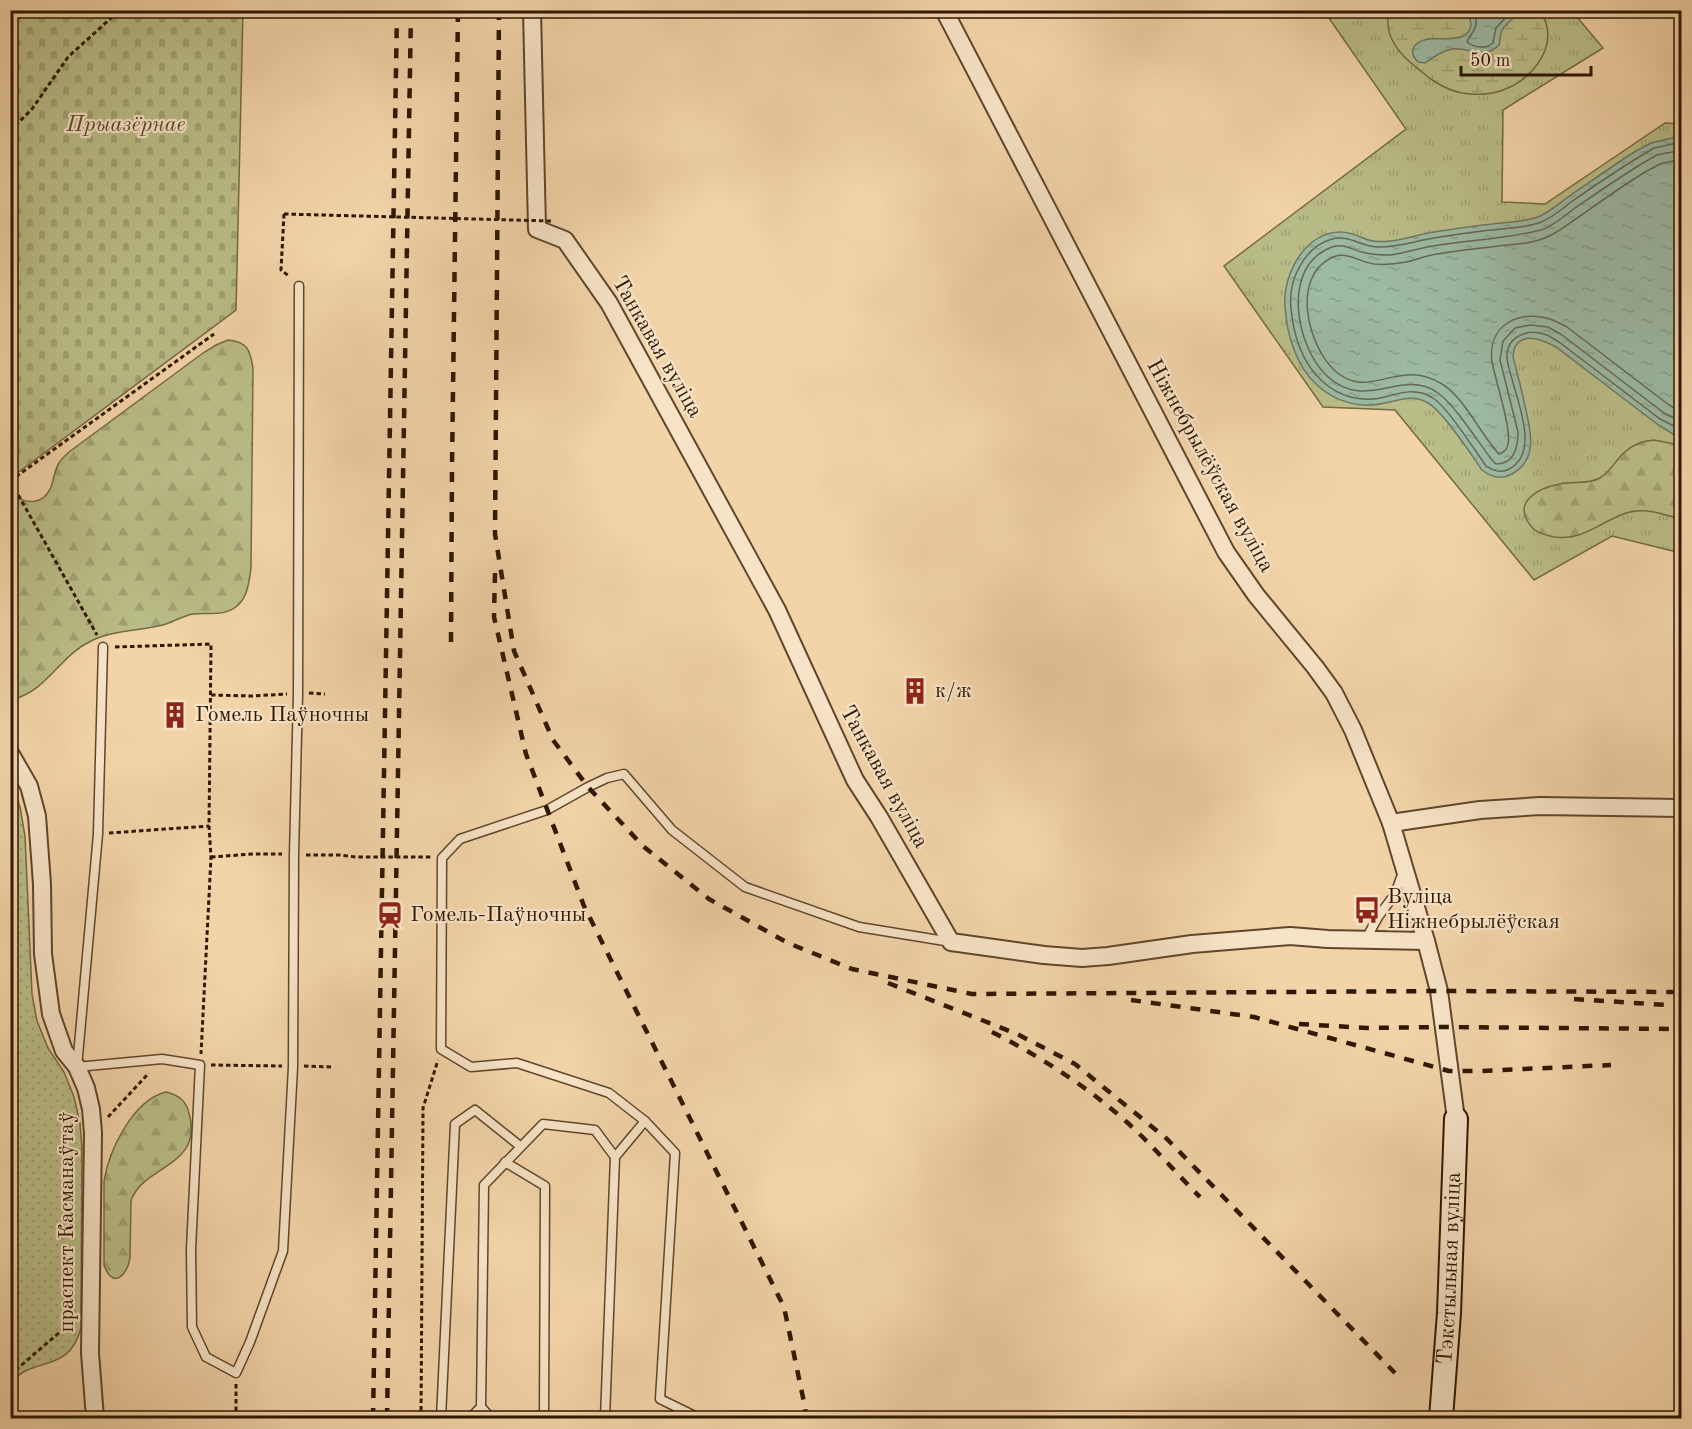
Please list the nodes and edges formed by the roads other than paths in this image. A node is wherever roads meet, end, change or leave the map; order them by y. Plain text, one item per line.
1 (532, 10) edge
2 (944, 10) edge
3 (299, 286) dead end
4 (103, 647) road end
5 (10, 753) edge
6 (1682, 808) edge
7 (1391, 823) junction
8 (1405, 867) junction
9 (1366, 939) junction
10 (951, 942) junction
11 (1426, 942) junction
12 (77, 1067) junction
13 (1456, 1119) joint
14 (645, 1121) junction
15 (520, 1146) junction
16 (615, 1157) junction
17 (505, 1162) junction
18 (481, 1407) junction
19 (94, 1419) edge
20 (441, 1419) edge
21 (470, 1419) edge
22 (491, 1419) edge
23 (544, 1419) edge
24 (605, 1419) edge
25 (699, 1419) edge
26 (1442, 1419) edge

1 - 10 street, Танкавая вуліца
2 - 7 street, Ніжнебрылёўская вуліца
3 - 12 lane
4 - 12 lane
5 - 12 street, праспект Касманаўтаў
6 - 7 street
7 - 8 street, Ніжнебрылёўская вуліца
8 - 9 lane
8 - 11 street, Ніжнебрылёўская вуліца
9 - 10 street
9 - 11 street
10 - 14 lane
11 - 13 street, Ніжнебрылёўская вуліца
12 - 19 street, праспект Касманаўтаў
13 - 26 street, Тэкстыльная вуліца
14 - 16 lane
14 - 25 lane
15 - 16 lane
15 - 17 lane
15 - 20 lane
16 - 24 lane
17 - 18 lane
17 - 23 lane
18 - 21 lane
18 - 22 lane

